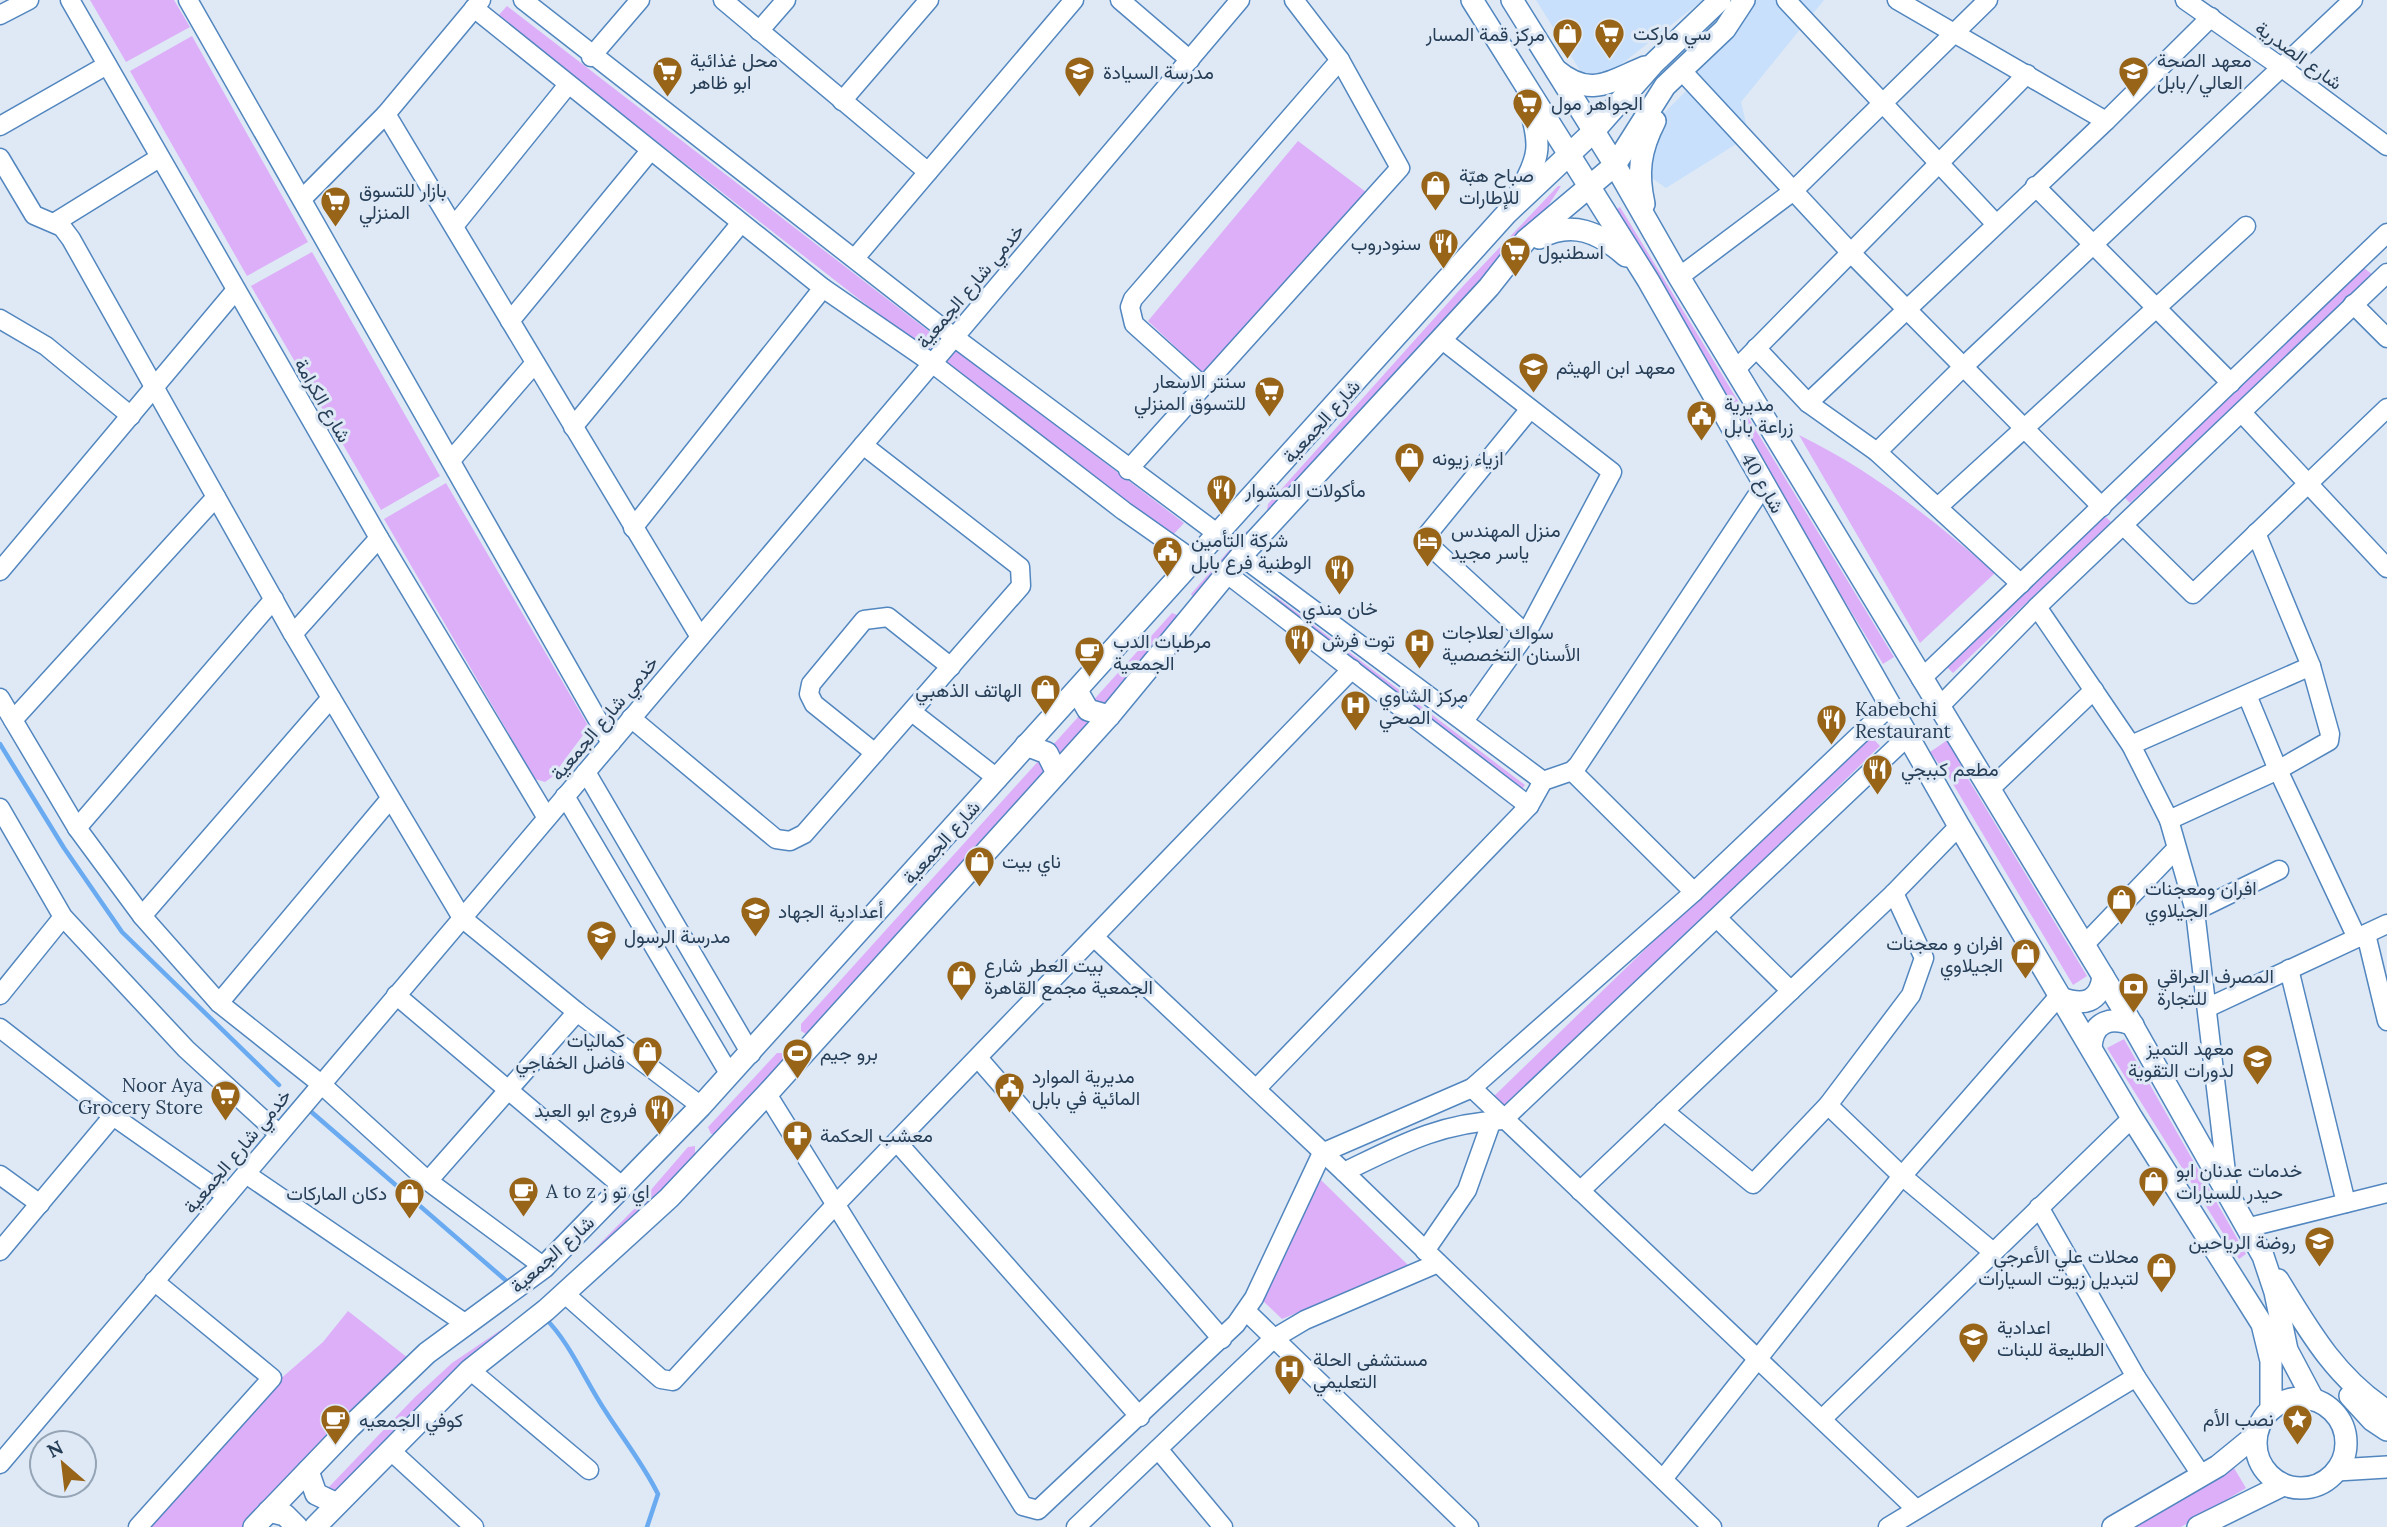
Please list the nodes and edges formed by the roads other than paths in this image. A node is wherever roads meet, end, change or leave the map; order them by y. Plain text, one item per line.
1 (29, 0) edge
2 (70, 0) edge
3 (188, 0) edge
4 (523, 0) edge
5 (640, 0) edge
6 (723, 0) edge
7 (786, 0) edge
8 (929, 0) edge
9 (1074, 0) edge
10 (1120, 0) edge
11 (1240, 0) edge
12 (1294, 0) edge
13 (1472, 0) edge
14 (1512, 0) edge
15 (1720, 0) edge
16 (1744, 0) edge
17 (1786, 0) edge
18 (1897, 0) edge
19 (1988, 0) edge
20 (2185, 0) edge
21 (2353, 0) edge
22 (477, 4) edge
23 (0, 15) edge
24 (2211, 17) junction
25 (760, 31) junction
26 (1954, 32) junction
27 (1543, 52) junction
28 (591, 57) junction
29 (1190, 60) junction
30 (1340, 60) junction
31 (1653, 64) junction
32 (107, 65) junction
33 (2281, 67) junction
34 (1682, 71) junction
35 (2027, 75) junction
36 (1521, 79) junction
37 (567, 86) junction
38 (1665, 86) junction
39 (842, 101) junction
40 (1882, 105) junction
41 (386, 114) junction
42 (2106, 121) junction
43 (0, 126) edge
44 (1593, 132) junction
45 (2387, 146) edge
46 (650, 151) junction
47 (1567, 154) junction
48 (0, 158) edge
49 (159, 158) junction
50 (1615, 165) junction
51 (1939, 165) junction
52 (928, 172) junction
53 (2035, 186) junction
54 (1588, 187) junction
55 (1792, 192) junction
56 (302, 199) junction
57 (1507, 214) junction
58 (54, 223) junction
59 (741, 223) junction
60 (1996, 223) junction
61 (454, 226) junction
62 (2246, 226) dead end
63 (2387, 234) edge
64 (1526, 240) junction
65 (2094, 244) junction
66 (1666, 252) junction
67 (1852, 254) junction
68 (855, 258) junction
69 (2360, 259) junction
70 (1679, 277) junction
71 (2383, 277) edge
72 (1648, 280) junction
73 (823, 288) junction
74 (235, 291) junction
75 (2353, 304) junction
76 (1906, 307) junction
77 (2157, 308) junction
78 (0, 319) edge
79 (510, 321) junction
80 (954, 337) junction
81 (2387, 338) edge
82 (1441, 339) junction
83 (1756, 348) junction
84 (535, 363) junction
85 (932, 363) junction
86 (1963, 367) junction
87 (1737, 368) junction
88 (2231, 383) junction
89 (1203, 386) junction
90 (155, 388) junction
91 (1808, 403) junction
92 (1530, 408) junction
93 (2387, 408) edge
94 (2242, 413) junction
95 (131, 416) junction
96 (573, 427) junction
97 (2024, 429) junction
98 (863, 445) junction
99 (1877, 452) junction
100 (452, 459) junction
101 (1128, 470) junction
102 (2308, 483) junction
103 (1764, 485) junction
104 (216, 498) junction
105 (2108, 501) junction
106 (1938, 507) junction
107 (2129, 520) junction
108 (1828, 525) junction
109 (633, 528) junction
110 (2256, 533) junction
111 (1218, 534) junction
112 (379, 538) junction
113 (1797, 544) junction
114 (1241, 556) junction
115 (1195, 561) junction
116 (2387, 568) edge
117 (0, 571) edge
118 (1226, 573) junction
119 (1177, 581) junction
120 (2021, 584) junction
121 (274, 599) junction
122 (1204, 600) junction
123 (1159, 601) junction
124 (2037, 607) junction
125 (1187, 621) junction
126 (293, 634) junction
127 (1526, 634) junction
128 (700, 637) junction
129 (2311, 666) junction
130 (951, 667) junction
131 (1352, 669) junction
132 (1921, 679) junction
133 (2094, 690) junction
134 (1077, 691) junction
135 (2247, 695) junction
136 (0, 698) edge
137 (331, 698) junction
138 (1890, 706) junction
139 (1939, 707) junction
140 (912, 712) junction
141 (1108, 716) junction
142 (631, 718) junction
143 (13, 720) junction
144 (1464, 721) junction
145 (1908, 736) junction
146 (611, 743) junction
147 (1026, 745) junction
148 (2131, 745) junction
149 (875, 753) junction
150 (2278, 769) junction
151 (1572, 771) junction
152 (586, 772) junction
153 (1057, 773) junction
154 (998, 779) junction
155 (1543, 781) junction
156 (1990, 789) junction
157 (565, 796) junction
158 (390, 799) junction
159 (1529, 806) junction
160 (0, 808) edge
161 (547, 818) junction
162 (2169, 820) junction
163 (1959, 826) junction
164 (77, 828) junction
165 (2176, 849) junction
166 (2279, 870) dead end
167 (1695, 892) junction
168 (1894, 893) junction
169 (2196, 911) junction
170 (142, 916) junction
171 (63, 917) junction
172 (462, 918) junction
173 (1717, 918) junction
174 (2387, 924) edge
175 (2362, 936) junction
176 (1095, 938) junction
177 (2084, 945) junction
178 (2289, 969) junction
179 (2103, 976) junction
180 (1791, 991) junction
181 (0, 995) edge
182 (396, 995) junction
183 (2060, 997) junction
184 (219, 1003) junction
185 (2209, 1007) junction
186 (577, 1012) junction
187 (2387, 1021) edge
188 (2133, 1025) junction
189 (0, 1028) edge
190 (740, 1034) junction
191 (2091, 1047) junction
192 (717, 1050) junction
193 (751, 1054) junction
194 (978, 1058) junction
195 (730, 1075) junction
196 (321, 1084) junction
197 (1472, 1088) junction
198 (1256, 1089) junction
199 (507, 1091) junction
200 (767, 1094) junction
201 (1828, 1105) junction
202 (701, 1107) junction
203 (1664, 1111) junction
204 (113, 1116) junction
205 (2132, 1118) junction
206 (1498, 1120) junction
207 (279, 1134) junction
208 (897, 1142) junction
209 (1322, 1153) junction
210 (1344, 1172) junction
211 (246, 1174) junction
212 (0, 1175) edge
213 (1902, 1176) junction
214 (428, 1181) junction
215 (623, 1187) junction
216 (1580, 1191) junction
217 (2387, 1193) edge
218 (2228, 1194) junction
219 (226, 1196) junction
220 (837, 1203) junction
221 (2346, 1203) junction
222 (40, 1204) junction
223 (2039, 1207) junction
224 (2246, 1228) junction
225 (0, 1251) edge
226 (1993, 1252) junction
227 (2263, 1256) junction
228 (1432, 1257) junction
229 (544, 1266) junction
230 (154, 1281) junction
231 (565, 1294) junction
232 (1246, 1311) junction
233 (466, 1324) junction
234 (1222, 1339) junction
235 (1273, 1339) junction
236 (2319, 1347) junction
237 (1758, 1359) junction
238 (470, 1370) junction
239 (2136, 1377) junction
240 (2313, 1399) junction
241 (2271, 1409) junction
242 (2387, 1411) edge
243 (1140, 1417) junction
244 (1822, 1419) junction
245 (2387, 1430) edge
246 (2256, 1435) junction
247 (1158, 1449) junction
248 (390, 1450) junction
249 (0, 1464) edge
250 (2387, 1467) edge
251 (589, 1470) dead end
252 (2337, 1470) junction
253 (308, 1471) junction
254 (2202, 1476) junction
255 (1662, 1479) junction
256 (2283, 1485) junction
257 (337, 1504) junction
258 (1916, 1509) junction
259 (261, 1519) edge
260 (469, 1525) edge
261 (1706, 1526) edge
262 (138, 1527) edge
263 (297, 1527) edge
264 (315, 1527) edge
265 (1076, 1527) edge
266 (1223, 1527) edge
267 (1469, 1527) edge
268 (1888, 1527) edge
269 (2113, 1527) edge
270 (2198, 1527) edge

1 - 23 street
2 - 32 street, شارع الكرامة
3 - 56 street
4 - 28 street
5 - 28 street
6 - 25 street
7 - 25 street
8 - 39 street
9 - 52 street
10 - 29 street
11 - 29 street, خدمي شارع الجمعية
12 - 30 street
13 - 36 main road, شارع 40
14 - 27 main road, شارع 40
15 - 31 main road
16 - 34 main road, شارع الجمعية
17 - 40 street
18 - 26 street
19 - 26 street
20 - 24 street, شارع الصدرية
21 - 33 street
22 - 37 street
22 - 41 street
24 - 33 street, شارع الصدرية
24 - 42 street
25 - 39 street
26 - 35 street
26 - 40 street
27 - 31 main road
27 - 44 main road, شارع 40
28 - 68 street
29 - 80 street, خدمي شارع الجمعية
30 - 89 street
30 - 89 street
31 - 44 main road, شارع الجمعية
32 - 43 street
32 - 49 street, شارع الكرامة
33 - 45 street, شارع الصدرية
33 - 65 street
34 - 38 main road, شارع الجمعية
34 - 55 street
35 - 42 street
35 - 51 street
36 - 47 main road, شارع 40
36 - 57 main road
37 - 46 street
37 - 61 street
38 - 50 main road, شارع الجمعية
38 - 66 main road
39 - 52 street
40 - 51 street
40 - 55 street
41 - 56 street
41 - 61 street
42 - 53 street
44 - 47 main road, شارع الجمعية
44 - 50 main road, شارع 40
46 - 59 street
46 - 79 street
47 - 54 main road, شارع 40
47 - 57 main road, شارع الجمعية
48 - 58 street
49 - 58 street
49 - 74 street, شارع الكرامة
50 - 54 main road, شارع الجمعية
50 - 66 main road, شارع 40
51 - 60 street
51 - 67 street
52 - 68 street
53 - 60 street
53 - 65 street
54 - 64 main road, شارع الجمعية
54 - 72 main road, شارع 40
55 - 67 street
55 - 70 street
56 - 100 street
57 - 111 main road, شارع الجمعية
58 - 90 street
59 - 73 street
59 - 96 street
60 - 76 street
61 - 79 street
62 - 77 street
63 - 69 street
64 - 72 main road
64 - 82 main road, شارع الجمعية
65 - 77 street
65 - 86 street
66 - 70 main road, شارع 40
67 - 76 street
67 - 83 street
68 - 80 street
69 - 71 street
69 - 88 street
70 - 87 main road, شارع 40
71 - 75 street
72 - 103 main road, شارع 40
73 - 85 street
73 - 109 street
74 - 90 street
74 - 112 street, شارع الكرامة
75 - 81 street
75 - 94 street
76 - 86 street
76 - 91 street
77 - 88 street
77 - 97 street
78 - 95 street
79 - 84 street
80 - 85 street, خدمي شارع الجمعية
80 - 101 street
82 - 92 street
82 - 114 main road, شارع الجمعية
83 - 87 street
83 - 91 street
84 - 96 street
84 - 100 street
85 - 98 street, خدمي شارع الجمعية
85 - 115 street
86 - 97 street
86 - 99 street
87 - 108 main road, شارع 40
88 - 105 street
89 - 101 street
90 - 95 street
90 - 104 street
91 - 99 street
92 - 127 street
92 - 127 street
93 - 102 street
94 - 102 street
94 - 107 street
95 - 117 street
96 - 109 street
97 - 105 street
97 - 106 street
98 - 128 street, خدمي شارع الجمعية
98 - 130 street
99 - 106 street
100 - 146 street
101 - 111 street
102 - 110 street
102 - 116 street
103 - 113 main road, شارع 40
103 - 151 street
104 - 121 street
104 - 143 street
105 - 107 street
105 - 120 street
106 - 120 street
107 - 110 street
107 - 124 street
108 - 113 main road
108 - 132 main road, شارع 40
109 - 128 street
110 - 129 street
111 - 115 main road, شارع الجمعية
112 - 126 street
112 - 161 street, شارع الكرامة
113 - 138 main road, شارع 40
114 - 118 main road, شارع الجمعية
114 - 144 street
115 - 119 main road, شارع الجمعية
118 - 122 main road, شارع الجمعية
118 - 131 street
119 - 122 main road
119 - 123 main road, شارع الجمعية
120 - 132 street
121 - 126 street
121 - 164 street
122 - 125 main road, شارع الجمعية
123 - 125 main road
123 - 134 main road, شارع الجمعية
124 - 133 street
124 - 139 street
125 - 141 main road, شارع الجمعية
126 - 137 street
127 - 144 street
128 - 142 street, خدمي شارع الجمعية
129 - 135 street
129 - 150 street
130 - 140 street
130 - 149 street
131 - 159 street
131 - 176 street
132 - 139 main road, شارع 40
133 - 148 street
133 - 156 street
134 - 141 main road
134 - 147 main road, شارع الجمعية
135 - 148 street
135 - 150 street
136 - 143 street
137 - 158 street
137 - 170 street
138 - 145 main road, شارع 40
138 - 167 street
139 - 156 main road, شارع 40
140 - 149 street
140 - 154 street
141 - 153 main road, شارع الجمعية
142 - 146 street, خدمي شارع الجمعية
142 - 149 street
143 - 164 street
144 - 155 street
145 - 163 main road, شارع 40
145 - 173 street
146 - 152 street, خدمي شارع الجمعية
147 - 153 main road
147 - 154 main road, شارع الجمعية
148 - 162 street
150 - 162 street
150 - 175 street
151 - 155 street
151 - 167 street
152 - 157 street, خدمي شارع الجمعية
152 - 190 street
153 - 200 main road, شارع الجمعية
154 - 193 main road, شارع الجمعية
155 - 159 street
156 - 177 main road, شارع 40
157 - 161 street, خدمي شارع الجمعية
157 - 192 street
158 - 172 street
158 - 184 street
159 - 198 street
160 - 171 street
161 - 172 street, خدمي شارع الجمعية
162 - 165 street
163 - 168 street
163 - 183 main road, شارع 40
164 - 170 street
165 - 169 street
165 - 177 street
166 - 169 street
167 - 197 street
168 - 180 street
168 - 201 street
169 - 185 street
170 - 184 street
171 - 181 street
171 - 207 street
172 - 182 street, خدمي شارع الجمعية
172 - 186 street
173 - 180 street
173 - 206 street
174 - 175 street
175 - 178 street
175 - 187 street
176 - 194 street
176 - 198 street
177 - 179 main road, شارع 40
178 - 185 street
178 - 221 street
179 - 183 main road
179 - 188 main road, شارع 40
180 - 203 street
182 - 196 street, خدمي شارع الجمعية
182 - 199 street
183 - 191 main road, شارع 40
183 - 213 street
184 - 196 street
185 - 218 street
186 - 199 street
186 - 202 street
188 - 191 main road
188 - 218 main road, شارع 40
189 - 204 street
190 - 192 street
190 - 193 street
191 - 205 main road, شارع 40
192 - 195 street
193 - 195 main road, شارع الجمعية
194 - 208 street
194 - 234 street
195 - 202 main road, شارع الجمعية
196 - 207 street, خدمي شارع الجمعية
196 - 214 street
197 - 206 street
197 - 209 street
198 - 209 street
199 - 214 street
199 - 215 street
200 - 220 street
200 - 231 main road, شارع الجمعية
201 - 203 street
201 - 213 street
202 - 215 main road, شارع الجمعية
203 - 216 street
204 - 219 street
204 - 222 street
205 - 223 street
205 - 241 main road, شارع 40
206 - 210 street
206 - 216 street
206 - 228 street
207 - 211 street, خدمي شارع الجمعية
208 - 220 street
208 - 243 street
209 - 210 street
209 - 232 street
210 - 228 street
211 - 219 street, خدمي شارع الجمعية
211 - 233 street
212 - 222 street
213 - 226 street
213 - 237 street
214 - 229 street
215 - 229 main road, شارع الجمعية
216 - 237 street
217 - 221 street
218 - 224 main road, شارع 40
219 - 230 street, خدمي شارع الجمعية
220 - 231 street
220 - 243 street
221 - 224 street
222 - 225 street
223 - 226 street
223 - 239 street
224 - 227 main road, شارع 40
226 - 244 street
227 - 236 main road, شارع 40
227 - 240 main road
228 - 235 street
228 - 255 street
229 - 233 main road, شارع الجمعية
230 - 249 street, خدمي شارع الجمعية
230 - 262 street
231 - 238 main road, شارع الجمعية
232 - 234 street
232 - 235 street
233 - 253 main road, شارع الجمعية
234 - 243 street
235 - 247 street
235 - 267 street
236 - 242 main road
236 - 245 main road
237 - 244 street
237 - 255 street
238 - 248 main road, شارع الجمعية
238 - 251 street
239 - 254 street
239 - 258 street
240 - 241 main road
240 - 252 main road
241 - 246 main road
244 - 258 street
246 - 254 main road
246 - 256 main road
247 - 265 street
247 - 266 street
248 - 257 main road, شارع الجمعية
248 - 260 street
250 - 252 main road
252 - 256 main road
253 - 257 main road
253 - 259 main road, شارع الجمعية
254 - 269 main road
255 - 261 street
256 - 270 main road
257 - 264 main road, شارع الجمعية
258 - 268 street
259 - 263 main road

